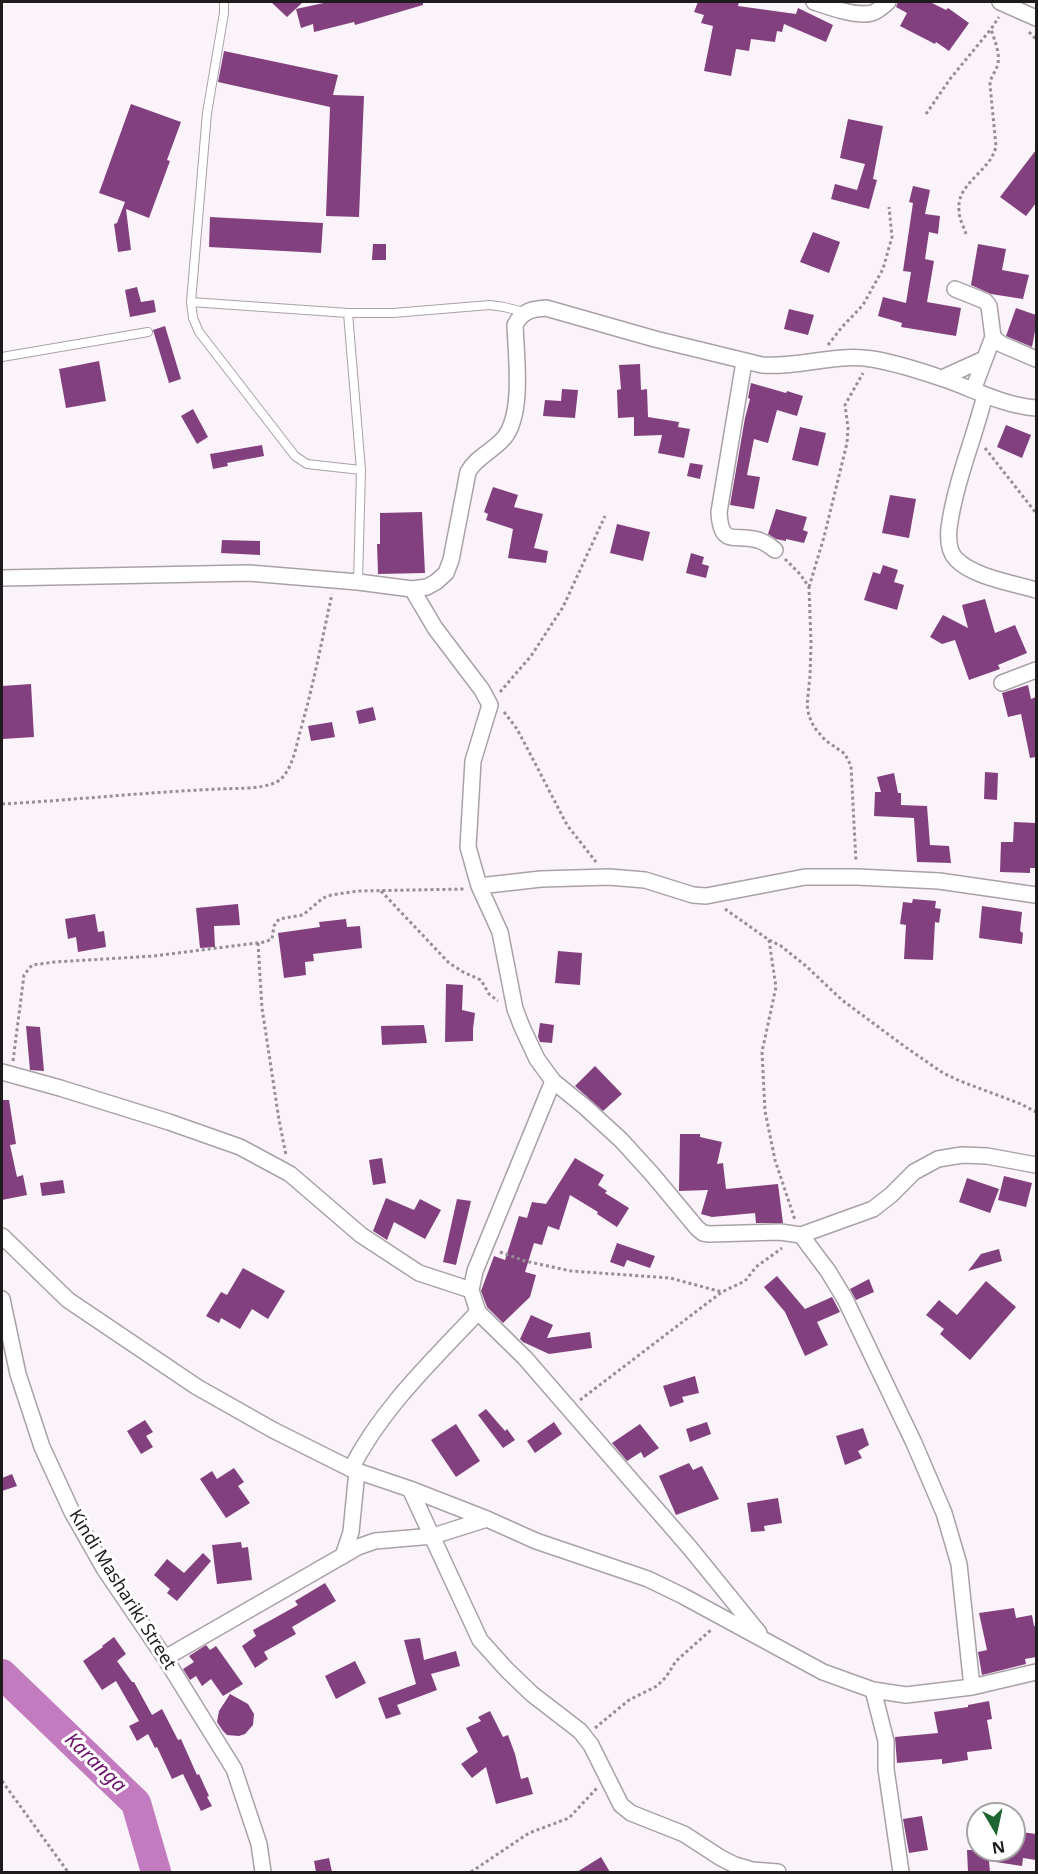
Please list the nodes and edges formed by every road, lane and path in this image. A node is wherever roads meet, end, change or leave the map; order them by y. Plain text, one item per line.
1 (224, 2) edge
2 (814, 2) edge
3 (888, 2) edge
4 (1003, 3) edge
5 (1036, 18) edge
6 (991, 29) junction
7 (926, 114) dead end
8 (889, 207) dead end
9 (966, 234) dead end
10 (955, 289) dead end
11 (191, 302) junction
12 (524, 312) junction
13 (348, 314) junction
14 (148, 332) dead end
15 (993, 337) junction
16 (2, 357) edge
17 (872, 359) junction
18 (984, 359) junction
19 (1036, 359) edge
20 (820, 360) junction
21 (744, 362) junction
22 (942, 378) junction
23 (979, 393) junction
24 (1036, 408) edge
25 (976, 431) junction
26 (361, 470) junction
27 (1036, 513) edge
28 (604, 516) dead end
29 (775, 550) joint
30 (2, 578) edge
31 (335, 580) junction
32 (358, 582) junction
33 (809, 587) junction
34 (412, 589) junction
35 (1036, 590) edge
36 (1036, 670) edge
37 (1002, 683) dead end
38 (492, 702) junction
39 (2, 804) edge
40 (609, 877) junction
41 (857, 877) junction
42 (481, 888) junction
43 (381, 891) junction
44 (706, 896) junction
45 (1036, 896) edge
46 (769, 940) junction
47 (258, 943) junction
48 (515, 1009) junction
49 (7, 1073) edge
50 (552, 1081) junction
51 (1036, 1112) edge
52 (1036, 1165) edge
53 (290, 1174) junction
54 (2, 1236) edge
55 (803, 1238) junction
56 (484, 1246) junction
57 (471, 1290) junction
58 (722, 1292) junction
59 (2, 1299) edge
60 (478, 1312) junction
61 (569, 1408) junction
62 (354, 1470) junction
63 (410, 1488) junction
64 (487, 1519) junction
65 (433, 1536) junction
66 (343, 1556) junction
67 (725, 1618) junction
68 (763, 1639) junction
69 (165, 1658) junction
70 (1036, 1672) edge
71 (972, 1686) junction
72 (873, 1690) junction
73 (585, 1738) junction
74 (609, 1778) junction
75 (2, 1781) edge
76 (68, 1872) edge
77 (263, 1872) edge
78 (471, 1872) edge
79 (778, 1872) edge
80 (901, 1872) edge

1 - 11 lane
2 - 3 street
4 - 5 street
4 - 6 path
6 - 7 path
6 - 9 path
8 - 20 path
10 - 15 street
11 - 13 lane
11 - 26 lane
12 - 13 lane
12 - 21 street
12 - 34 street
13 - 26 lane
14 - 16 lane
15 - 18 street
15 - 19 street
17 - 20 street
17 - 22 street
17 - 33 path
18 - 22 street
18 - 23 street
20 - 21 street
21 - 29 street
22 - 23 street
23 - 24 street
23 - 25 street
25 - 27 path
25 - 35 street
26 - 32 lane
28 - 38 path
29 - 33 path
30 - 31 street
31 - 32 street
31 - 39 path
32 - 34 street
33 - 41 path
34 - 38 street
36 - 37 street
38 - 40 path
38 - 42 street
40 - 42 street
40 - 44 street
41 - 44 street
41 - 45 street
42 - 43 path
42 - 48 street
43 - 47 path
43 - 48 path
44 - 46 path
46 - 51 path
46 - 55 path
47 - 49 path
47 - 53 path
48 - 50 street
49 - 53 street
50 - 55 street
50 - 56 street
52 - 55 street
53 - 57 street
54 - 62 street
55 - 58 path
55 - 71 street
56 - 57 street
56 - 58 path
57 - 60 street
58 - 61 path
59 - 69 street, Kindi Mashariki Street
60 - 61 street
60 - 62 street
61 - 68 street
62 - 63 street
62 - 66 street
63 - 64 street
63 - 65 street
64 - 65 street
64 - 67 street
65 - 66 street
65 - 73 street
66 - 69 street
67 - 68 street
67 - 73 path
68 - 72 street
69 - 77 street, Kindi Mashariki Street
70 - 71 street
71 - 72 street
72 - 80 street
73 - 74 street
74 - 78 path
74 - 79 street
75 - 76 path

